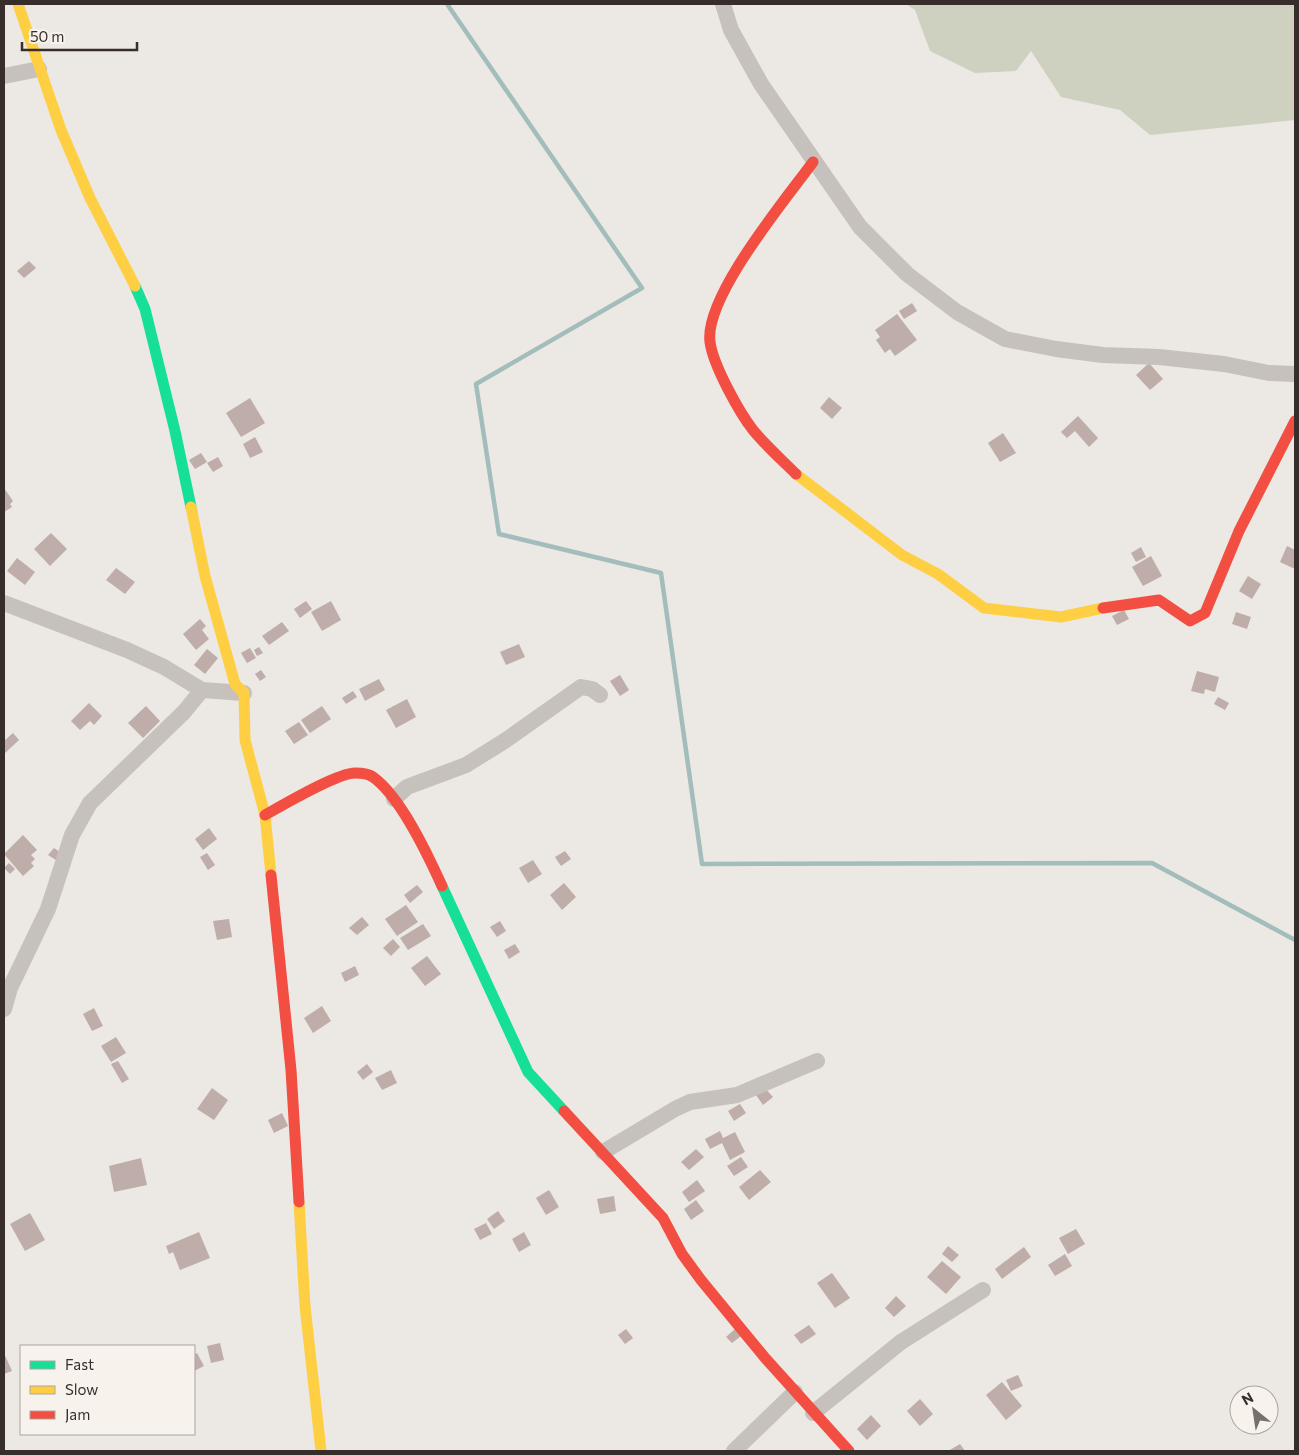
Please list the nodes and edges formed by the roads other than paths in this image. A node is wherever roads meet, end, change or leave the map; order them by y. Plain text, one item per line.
1 (18, 4) edge
2 (723, 4) edge
3 (39, 69) junction
4 (4, 76) edge
5 (813, 162) junction
6 (1295, 374) edge
7 (1295, 421) edge
8 (4, 603) edge
9 (202, 690) junction
10 (244, 693) junction
11 (600, 695) dead end
12 (394, 799) junction
13 (265, 815) junction
14 (4, 1009) edge
15 (817, 1062) dead end
16 (603, 1152) junction
17 (983, 1290) dead end
18 (795, 1392) junction
19 (813, 1413) junction
20 (321, 1451) edge
21 (734, 1451) edge
22 (849, 1451) edge

1 - 3 street
2 - 5 street
3 - 4 street
3 - 10 street
5 - 6 street
5 - 7 street
8 - 9 street
9 - 10 street
9 - 14 street
10 - 13 street
11 - 12 street
12 - 13 street
12 - 16 street
13 - 20 street
15 - 16 street
16 - 18 street
17 - 19 street
18 - 19 street
18 - 21 street
19 - 22 street

